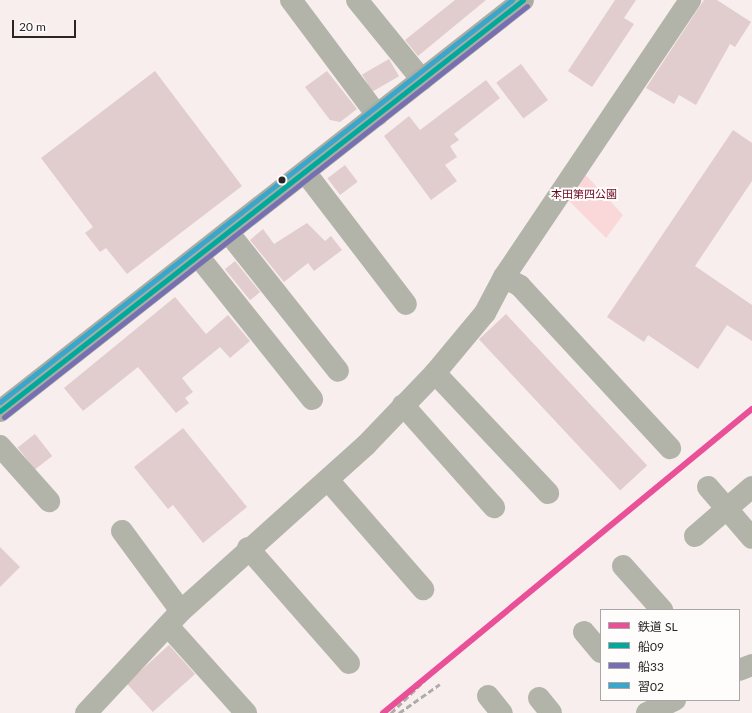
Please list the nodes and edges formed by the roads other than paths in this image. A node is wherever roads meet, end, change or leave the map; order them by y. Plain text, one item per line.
1 (292, 0) edge
2 (357, 0) edge
3 (523, 0) edge
4 (690, 0) edge
5 (422, 80) junction
6 (376, 116) junction
7 (305, 172) junction
8 (228, 232) junction
9 (198, 256) junction
10 (504, 277) junction
11 (406, 304) dead end
12 (338, 371) dead end
13 (434, 373) junction
14 (312, 398) dead end
15 (403, 405) junction
16 (0, 411) edge
17 (0, 446) edge
18 (670, 448) dead end
19 (328, 480) junction
20 (708, 487) dead end
21 (752, 488) edge
22 (548, 493) dead end
23 (49, 501) dead end
24 (494, 507) dead end
25 (727, 510) junction
26 (122, 531) dead end
27 (695, 536) dead end
28 (752, 538) edge
29 (248, 548) junction
30 (623, 566) dead end
31 (423, 589) dead end
32 (661, 609) edge
33 (174, 619) junction
34 (584, 632) dead end
35 (600, 651) edge
36 (349, 663) dead end
37 (752, 664) edge
38 (740, 670) edge
39 (488, 696) dead end
40 (672, 701) edge
41 (648, 708) edge
42 (86, 713) edge
43 (246, 713) edge
44 (502, 713) edge

1 - 6 street
2 - 5 street
3 - 5 main road
4 - 10 street
5 - 6 main road
6 - 7 main road
7 - 8 main road
7 - 11 street
8 - 9 main road
8 - 12 street
9 - 14 street
9 - 16 main road
10 - 13 street
10 - 18 street
13 - 15 street
13 - 22 street
15 - 19 street
15 - 24 street
17 - 23 street
19 - 29 street
19 - 31 street
20 - 25 street
21 - 25 street
25 - 27 street
25 - 28 street
26 - 33 street
29 - 33 street
29 - 36 street
30 - 32 street
33 - 42 street
33 - 43 street
34 - 35 street
37 - 38 street
39 - 44 street
40 - 41 street

